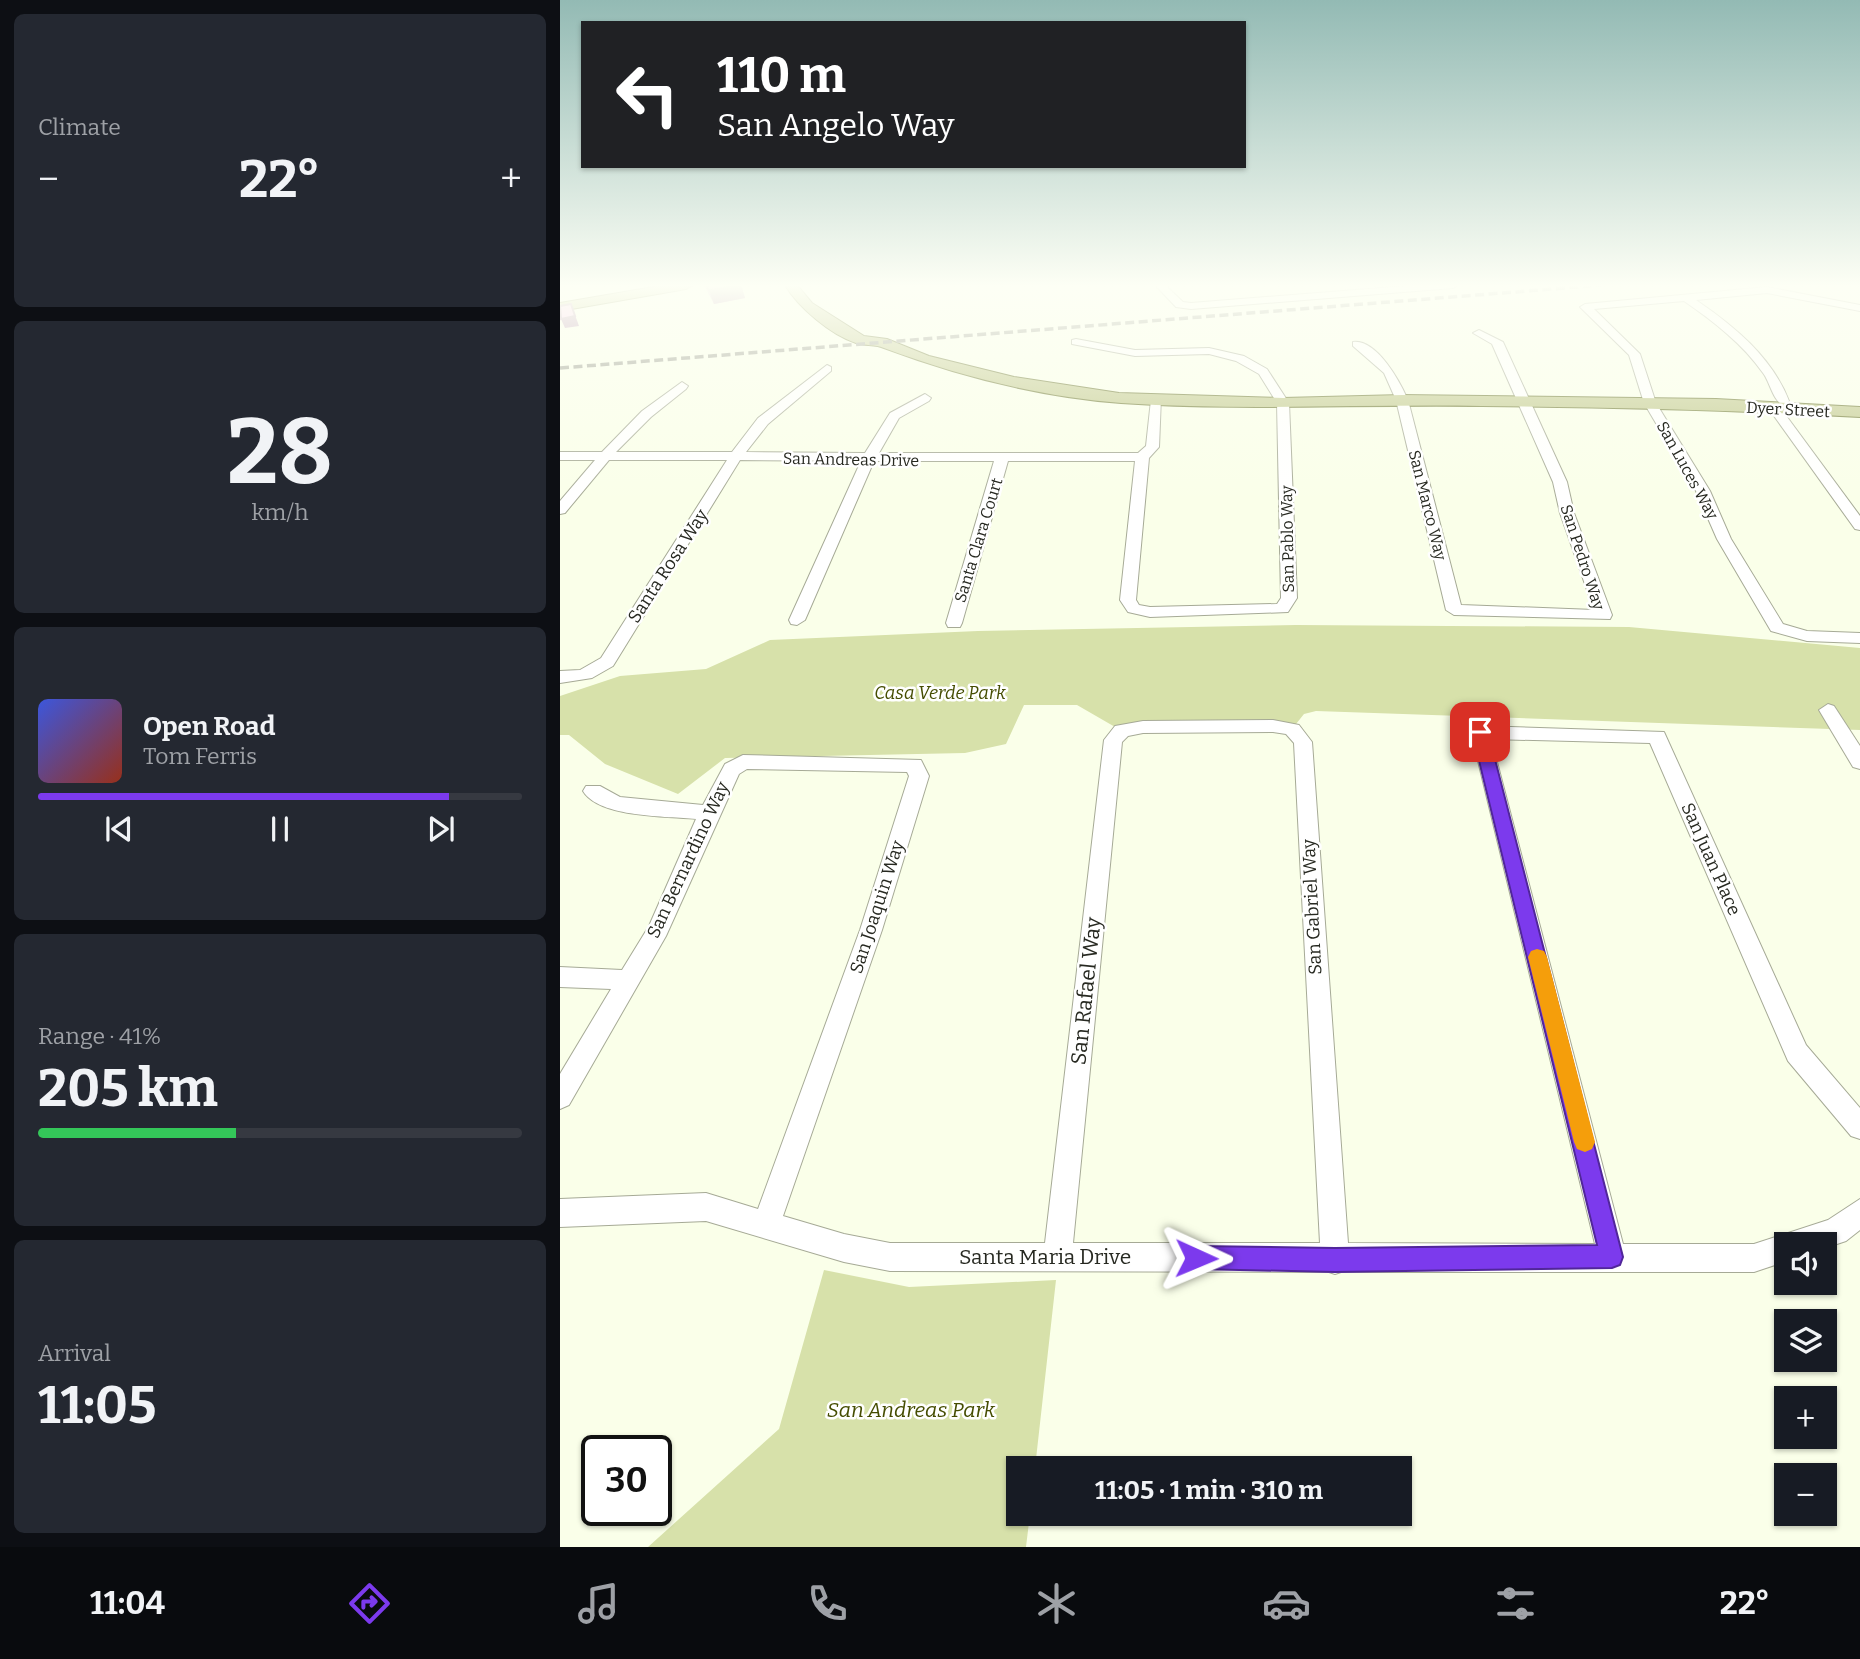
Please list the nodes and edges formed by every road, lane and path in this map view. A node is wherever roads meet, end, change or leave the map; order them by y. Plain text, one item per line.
1 (919, 357) edge
2 (1236, 357) edge
3 (1373, 357) edge
4 (1504, 357) edge
5 (1635, 357) edge
6 (1755, 357) edge
7 (827, 369) dead end
8 (682, 386) dead end
9 (925, 398) dead end
10 (1157, 400) junction
11 (1402, 400) junction
12 (1524, 402) junction
13 (1283, 403) junction
14 (1650, 403) junction
15 (1779, 405) junction
16 (1860, 412) edge
17 (560, 456) edge
18 (735, 457) junction
19 (1142, 457) junction
20 (1002, 458) junction
21 (600, 459) junction
22 (868, 459) junction
23 (560, 510) edge
24 (1860, 526) edge
25 (1134, 609) joint
26 (1454, 610) joint
27 (797, 620) dead end
28 (954, 623) dead end
29 (1860, 638) edge
30 (560, 677) edge
31 (1828, 710) dead end
32 (1122, 731) joint
33 (1860, 762) edge
34 (732, 769) joint
35 (593, 791) dead end
36 (709, 813) junction
37 (560, 976) edge
38 (626, 980) junction
39 (560, 1097) edge
40 (1860, 1127) edge
41 (560, 1213) edge
42 (1860, 1213) edge
43 (767, 1222) junction
44 (1833, 1232) edge
45 (1774, 1251) edge
46 (1058, 1256) junction
47 (1612, 1257) junction
48 (1335, 1260) junction

1 - 10 main road, Dyer Street
2 - 13 street
3 - 11 street, San Marco Way
4 - 12 street
5 - 14 street, San Luces Way
6 - 15 street
7 - 18 street, Santa Rosa Way
8 - 21 street
9 - 22 street
10 - 13 main road, Dyer Street
10 - 19 street
11 - 12 main road, Dyer Street
11 - 13 main road, Dyer Street
11 - 26 street, San Marco Way
12 - 14 main road, Dyer Street
12 - 26 street, San Pedro Way
13 - 25 street, San Pablo Way
14 - 15 main road, Dyer Street
14 - 29 street, San Luces Way
15 - 16 main road, Dyer Street
15 - 24 street
17 - 21 street, San Andreas Drive
18 - 21 street, San Andreas Drive
18 - 22 street, San Andreas Drive
18 - 30 street, Santa Rosa Way
19 - 20 street, San Andreas Drive
19 - 25 street
20 - 22 street, San Andreas Drive
20 - 28 street, Santa Clara Court
21 - 23 street
22 - 27 street
31 - 33 street
32 - 46 street, San Rafael Way
32 - 48 street, San Gabriel Way
34 - 36 street, San Bernardino Way
34 - 43 street, San Joaquin Way
35 - 36 street
36 - 38 street, San Bernardino Way
37 - 38 street
38 - 39 street, San Bernardino Way
40 - 47 street, San Juan Place
41 - 43 street, Santa Maria Drive
42 - 44 street
43 - 46 street, Santa Maria Drive
45 - 47 street, Santa Maria Drive
46 - 48 street, Santa Maria Drive
47 - 48 street, Santa Maria Drive

